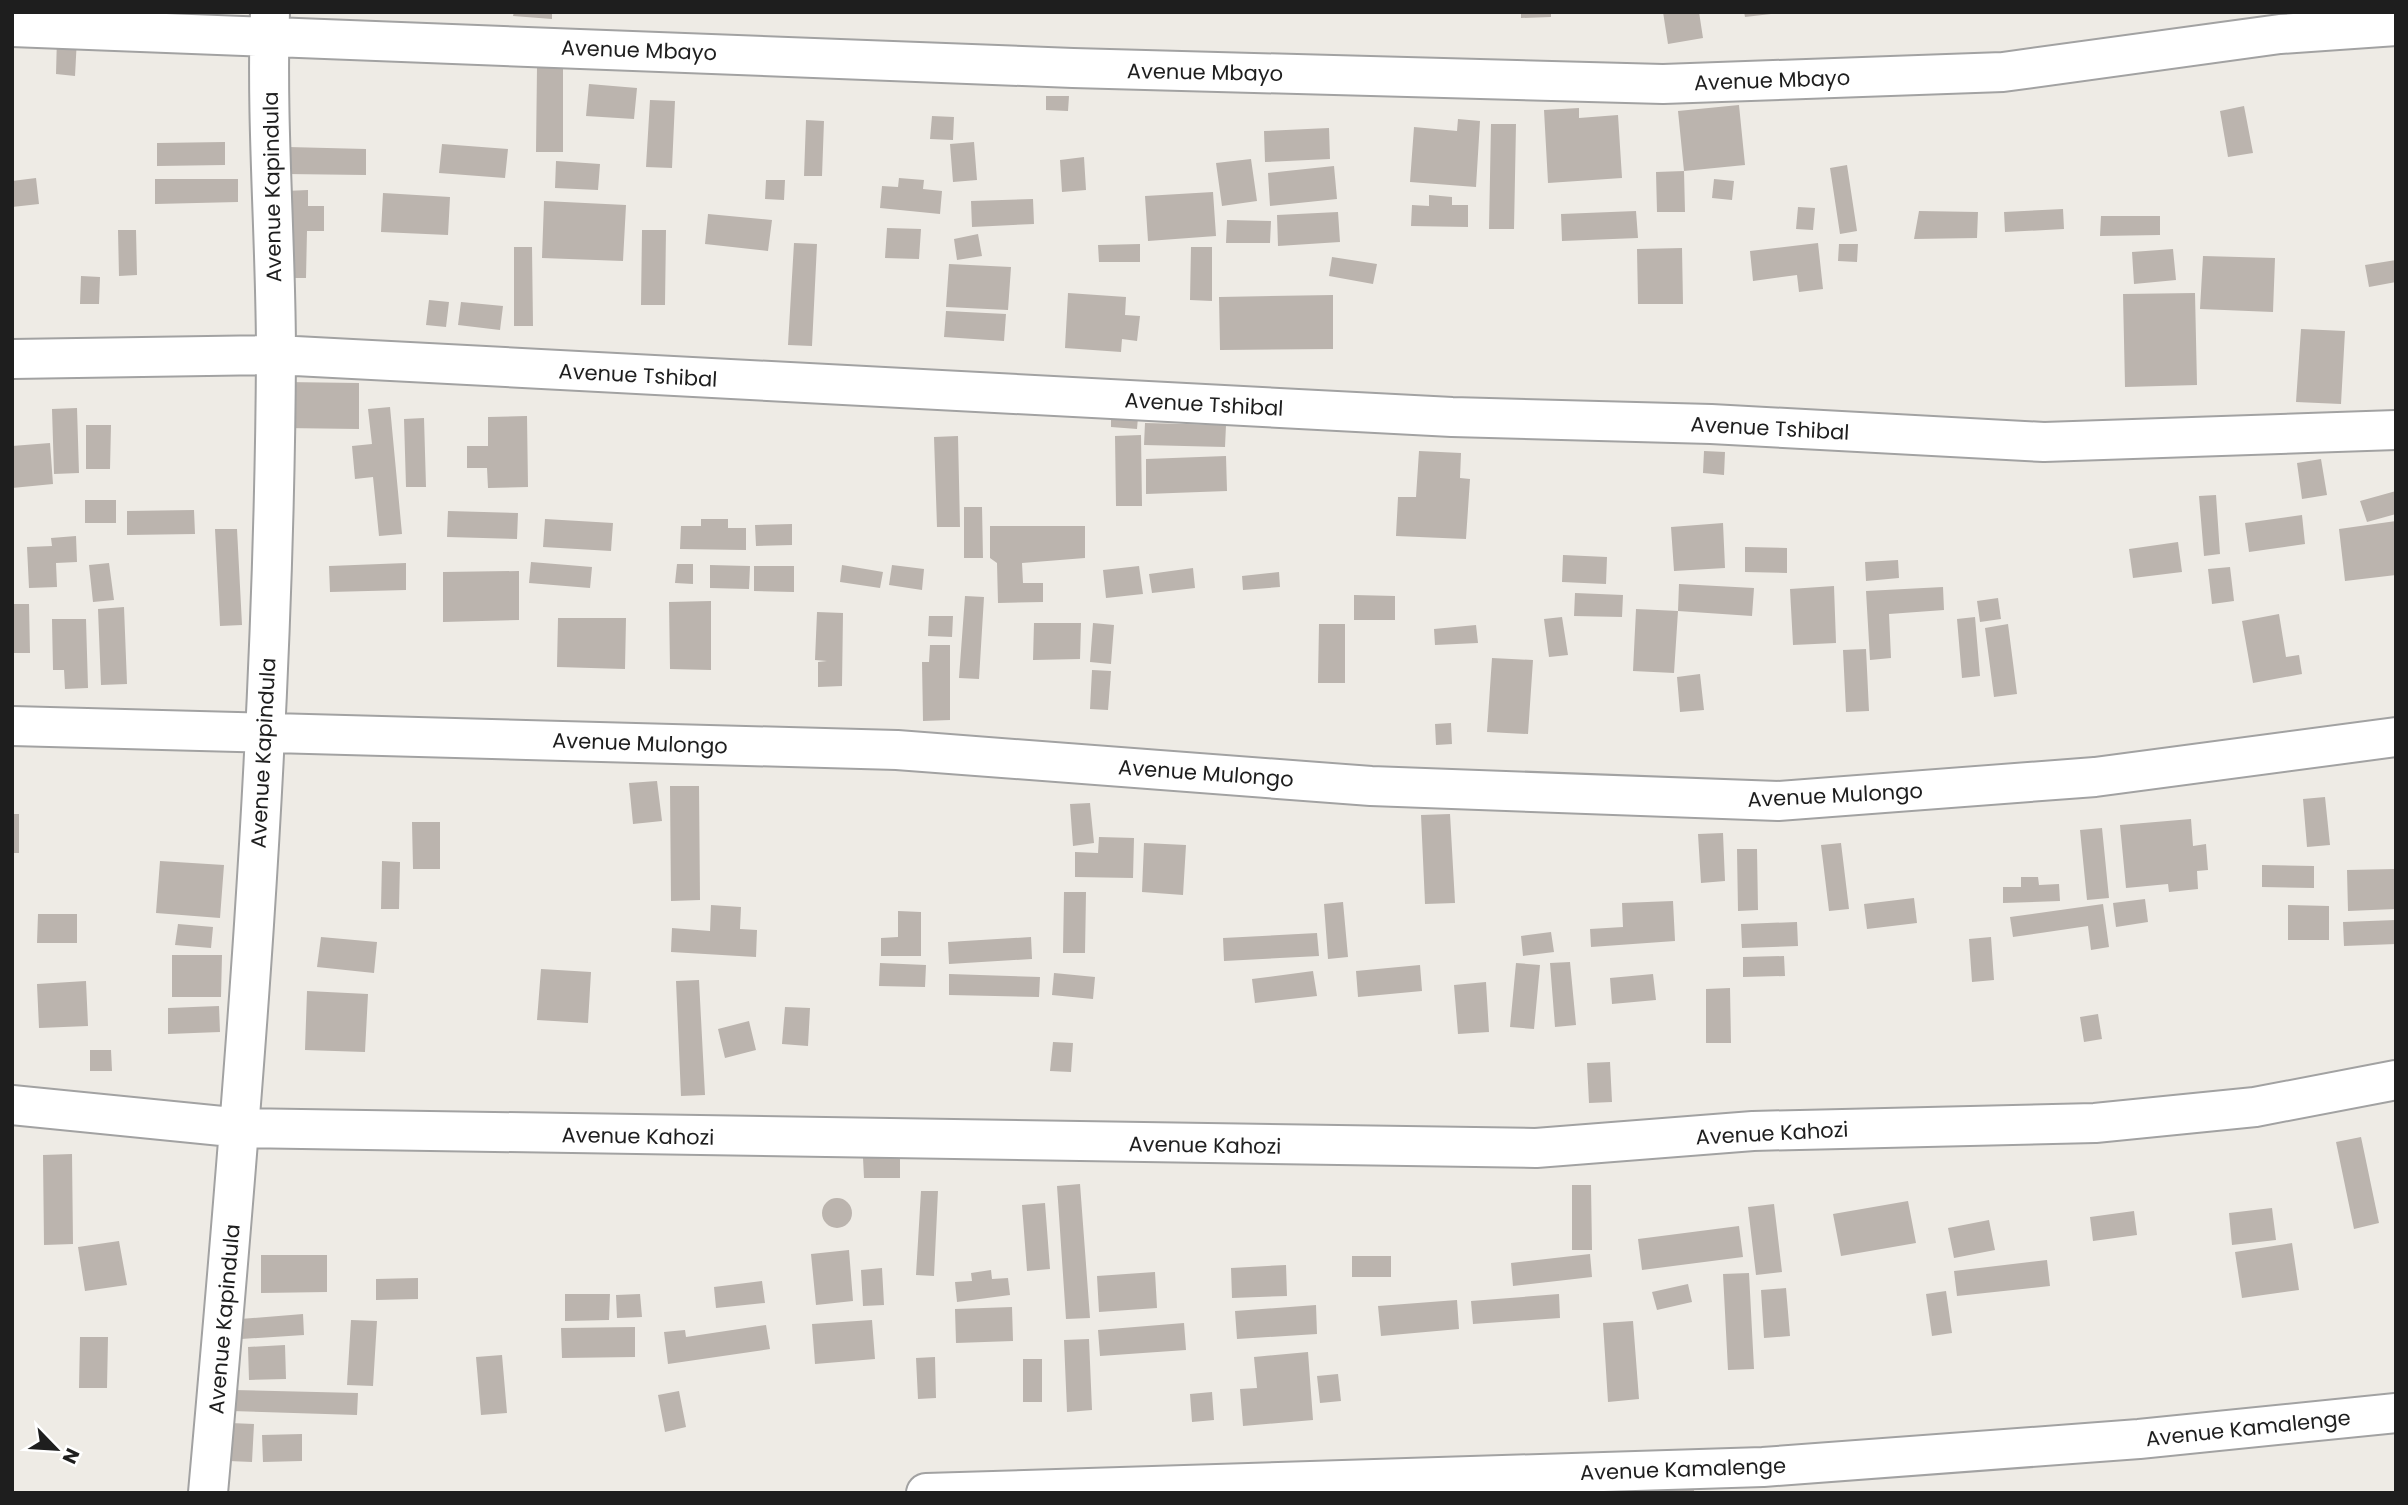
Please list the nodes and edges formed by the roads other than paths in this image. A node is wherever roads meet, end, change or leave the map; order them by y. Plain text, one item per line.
1 (270, 23) edge
2 (12, 26) edge
3 (2396, 26) edge
4 (276, 355) junction
5 (12, 359) edge
6 (2396, 430) edge
7 (12, 726) edge
8 (265, 733) junction
9 (2396, 737) edge
10 (2396, 1080) edge
11 (12, 1105) edge
12 (242, 1128) junction
13 (2396, 1413) edge
14 (208, 1493) edge
15 (926, 1493) edge

1 - 2 street, Avenue Mbayo
1 - 3 street, Avenue Mbayo
1 - 4 street, Avenue Kapindula
4 - 5 street, Avenue Tshibal
4 - 6 street, Avenue Tshibal
4 - 8 street, Avenue Kapindula
7 - 8 street, Avenue Mulongo
8 - 9 street, Avenue Mulongo
8 - 12 street, Avenue Kapindula
10 - 12 street, Avenue Kahozi
11 - 12 street, Avenue Kahozi
12 - 14 street, Avenue Kapindula
13 - 15 street, Avenue Kamalenge

